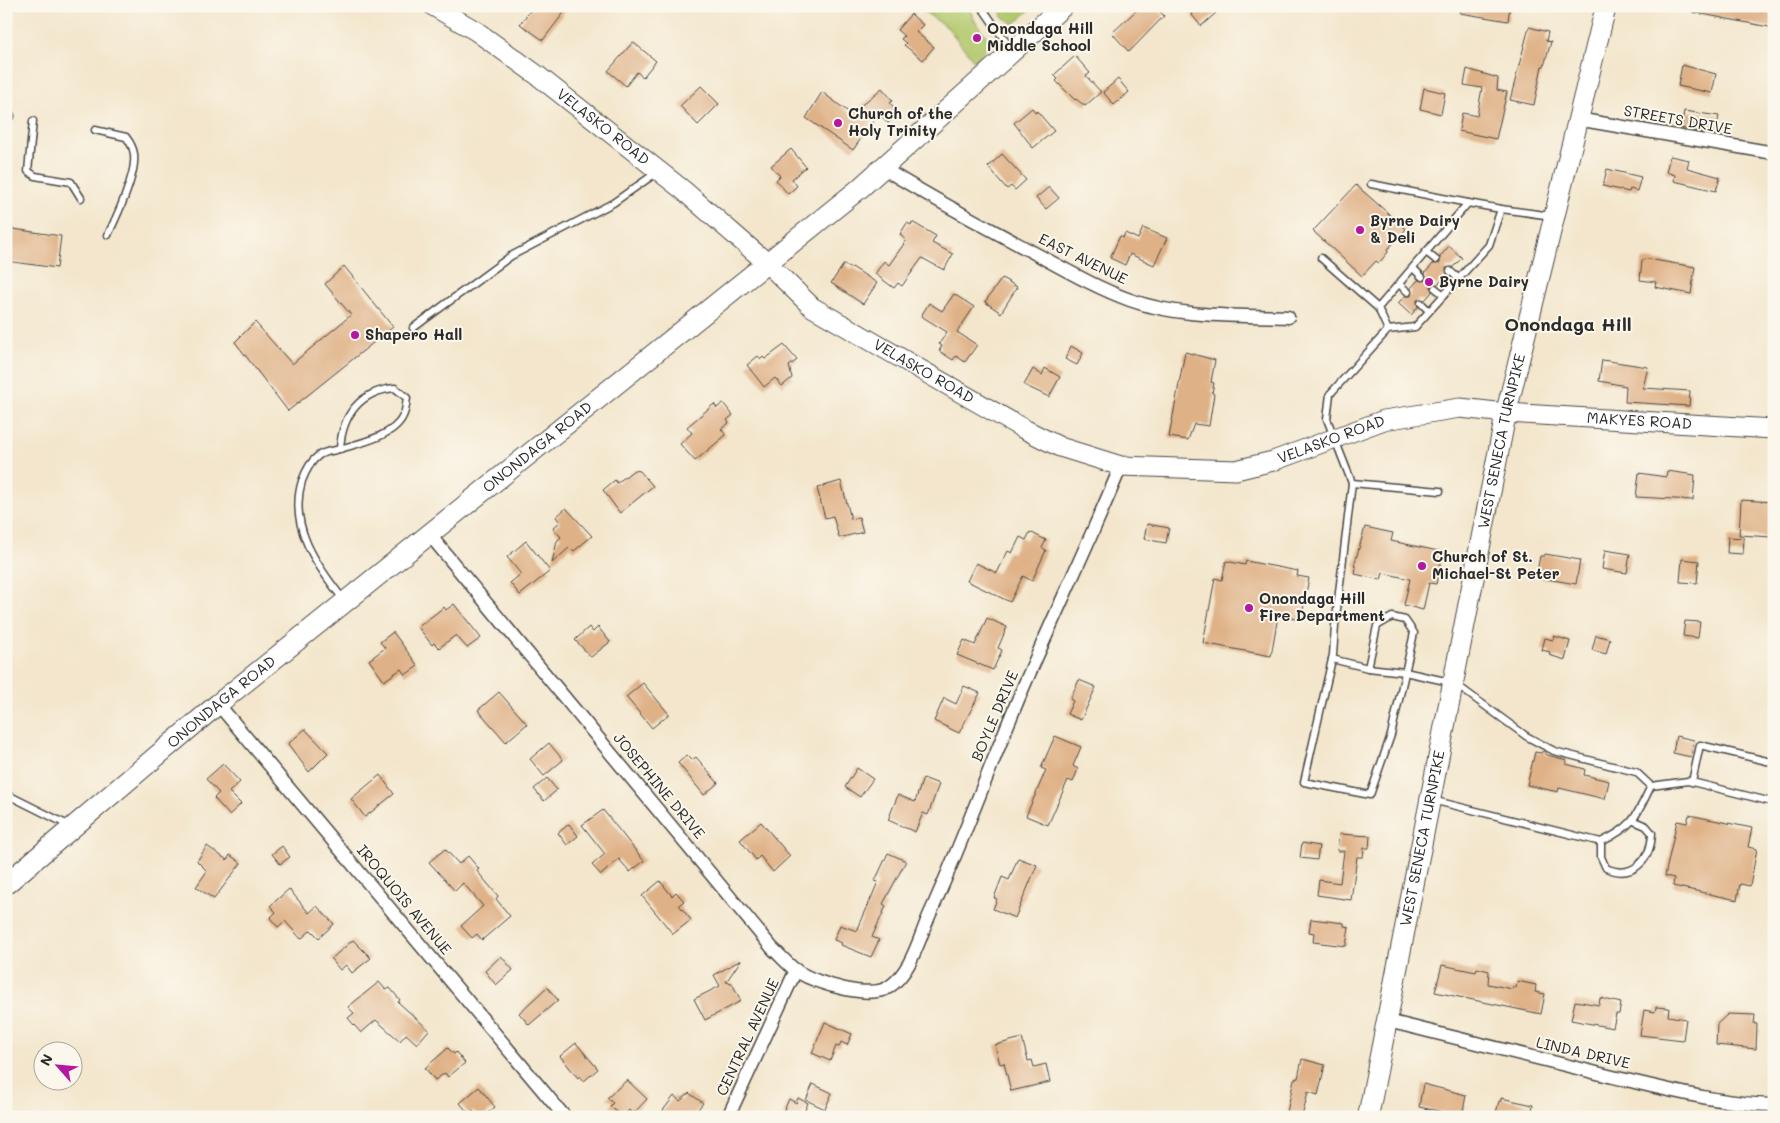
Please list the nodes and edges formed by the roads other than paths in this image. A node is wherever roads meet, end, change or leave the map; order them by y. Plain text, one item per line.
1 (433, 6) edge
2 (982, 6) edge
3 (1063, 6) edge
4 (1606, 6) edge
5 (1013, 52) junction
6 (6, 107) edge
7 (6, 115) edge
8 (1577, 119) junction
9 (34, 121) dead end
10 (95, 130) dead end
11 (1774, 152) edge
12 (883, 168) junction
13 (659, 170) junction
14 (1371, 184) dead end
15 (81, 198) dead end
16 (1468, 203) junction
17 (1501, 209) junction
18 (1554, 216) junction
19 (108, 234) dead end
20 (1426, 252) junction
21 (1321, 258) dead end
22 (1436, 260) dead end
23 (766, 262) junction
24 (1412, 268) junction
25 (1450, 271) dead end
26 (1422, 276) dead end
27 (1458, 279) junction
28 (1399, 284) junction
29 (1435, 288) dead end
30 (1408, 292) dead end
31 (1444, 295) junction
32 (1421, 303) dead end
33 (1378, 308) junction
34 (1429, 311) junction
35 (1288, 317) dead end
36 (413, 328) dead end
37 (1388, 330) junction
38 (1506, 413) junction
39 (1774, 429) edge
40 (1336, 437) junction
41 (340, 449) junction
42 (1121, 466) junction
43 (1352, 483) junction
44 (1440, 491) dead end
45 (429, 534) junction
46 (345, 602) junction
47 (1332, 659) junction
48 (1368, 668) junction
49 (1405, 672) junction
50 (1454, 683) junction
51 (218, 704) junction
52 (1770, 762) dead end
53 (1692, 782) junction
54 (1651, 786) junction
55 (6, 794) edge
56 (1431, 800) junction
57 (1768, 801) dead end
58 (1634, 821) junction
59 (73, 827) junction
60 (1601, 842) junction
61 (6, 884) edge
62 (796, 970) junction
63 (898, 979) joint
64 (1388, 1021) junction
65 (1774, 1105) edge
66 (565, 1117) edge
67 (728, 1117) edge
68 (1368, 1117) edge

1 - 13 street, VELASKO ROAD
2 - 5 lane
3 - 5 main road, ONONDAGA ROAD
4 - 8 main road, WEST SENECA TURNPIKE
5 - 12 main road, ONONDAGA ROAD
6 - 7 lane
8 - 11 street, STREETS DRIVE
8 - 18 main road, WEST SENECA TURNPIKE
9 - 15 lane
10 - 19 lane
12 - 23 main road, ONONDAGA ROAD
12 - 35 street, EAST AVENUE
13 - 23 street, VELASKO ROAD
13 - 36 lane
14 - 16 lane
16 - 17 lane
16 - 20 lane
17 - 18 lane
17 - 27 lane
18 - 38 main road, WEST SENECA TURNPIKE
20 - 22 lane
20 - 24 lane
21 - 33 lane
23 - 42 street, VELASKO ROAD
23 - 45 main road, ONONDAGA ROAD
24 - 26 lane
24 - 28 lane
25 - 27 lane
27 - 31 lane
28 - 30 lane
28 - 33 lane
29 - 31 lane
31 - 34 lane
32 - 34 lane
33 - 37 lane
34 - 37 lane
37 - 40 lane
38 - 39 street, MAKYES ROAD
38 - 40 street, VELASKO ROAD
38 - 50 main road, WEST SENECA TURNPIKE
40 - 42 street, VELASKO ROAD
40 - 43 lane
41 - 41 lane
41 - 46 lane
42 - 63 street, BOYLE DRIVE
43 - 44 lane
43 - 47 lane
45 - 46 main road, ONONDAGA ROAD
45 - 62 street, JOSEPHINE DRIVE
46 - 51 main road, ONONDAGA ROAD
47 - 48 lane
47 - 49 lane
48 - 49 lane
48 - 49 lane
49 - 50 lane
50 - 54 lane
50 - 56 main road, WEST SENECA TURNPIKE
51 - 59 main road, ONONDAGA ROAD
51 - 66 street, IROQUOIS AVENUE
52 - 53 lane
53 - 54 lane
53 - 57 lane
54 - 58 lane
55 - 59 lane
56 - 60 lane
56 - 64 main road, WEST SENECA TURNPIKE
58 - 60 lane
58 - 60 lane
59 - 61 main road, ONONDAGA ROAD
62 - 63 street, JOSEPHINE DRIVE
62 - 67 street, CENTRAL AVENUE
64 - 65 street, LINDA DRIVE
64 - 68 main road, WEST SENECA TURNPIKE

